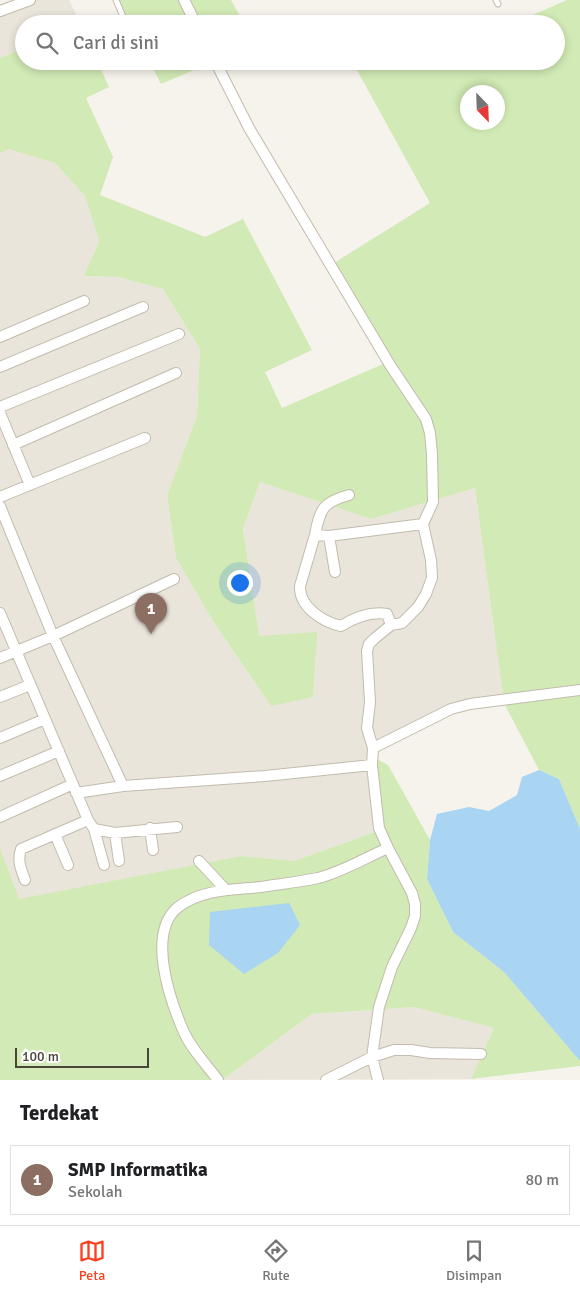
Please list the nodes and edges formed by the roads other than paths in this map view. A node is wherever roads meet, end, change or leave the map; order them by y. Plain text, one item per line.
1 (30, 0) edge
2 (116, 0) edge
3 (184, 0) edge
4 (0, 11) edge
5 (122, 15) edge
6 (192, 15) edge
7 (220, 70) edge
8 (84, 301) dead end
9 (143, 307) dead end
10 (179, 334) dead end
11 (0, 337) edge
12 (0, 367) edge
13 (176, 373) dead end
14 (0, 407) edge
15 (0, 413) edge
16 (145, 438) dead end
17 (13, 445) junction
18 (30, 485) junction
19 (349, 495) dead end
20 (0, 497) edge
21 (0, 506) edge
22 (423, 524) junction
23 (315, 535) junction
24 (329, 536) junction
25 (335, 572) dead end
26 (174, 579) dead end
27 (1, 616) edge
28 (391, 625) junction
29 (53, 636) junction
30 (16, 651) junction
31 (0, 658) edge
32 (30, 685) junction
33 (580, 690) edge
34 (0, 697) edge
35 (45, 719) junction
36 (0, 738) edge
37 (373, 748) junction
38 (59, 751) junction
39 (372, 765) junction
40 (0, 776) edge
41 (123, 786) junction
42 (74, 789) junction
43 (0, 817) edge
44 (88, 820) junction
45 (177, 827) dead end
46 (150, 828) junction
47 (94, 830) junction
48 (114, 833) junction
49 (55, 834) junction
50 (388, 848) junction
51 (153, 850) dead end
52 (119, 861) dead end
53 (198, 861) dead end
54 (68, 865) dead end
55 (104, 865) dead end
56 (26, 880) dead end
57 (225, 889) junction
58 (481, 1054) dead end
59 (372, 1057) junction
60 (218, 1080) edge
61 (326, 1080) edge
62 (378, 1080) edge

1 - 4 street
2 - 5 lane
3 - 6 street
7 - 22 street
8 - 11 street
9 - 12 street
10 - 14 street
13 - 17 street
15 - 17 street
16 - 18 street
17 - 18 street
18 - 20 street
19 - 23 street
21 - 29 street
22 - 24 street
22 - 28 street
23 - 24 street
23 - 28 street
24 - 25 street
26 - 29 street
27 - 30 street
28 - 37 street
29 - 30 street
29 - 41 street
30 - 31 street
30 - 32 street
32 - 34 street
32 - 35 street
33 - 37 street
35 - 36 street
35 - 38 street
37 - 39 street
38 - 40 street
38 - 42 street
39 - 41 street
39 - 50 street
41 - 42 street
42 - 43 street
42 - 44 street
44 - 47 street
44 - 49 street
45 - 46 street
46 - 48 street
46 - 51 street
47 - 48 street
47 - 55 street
48 - 52 street
49 - 54 street
49 - 56 street
50 - 57 street
50 - 59 street
53 - 57 street
57 - 60 street
58 - 59 street
59 - 61 street
59 - 62 street

